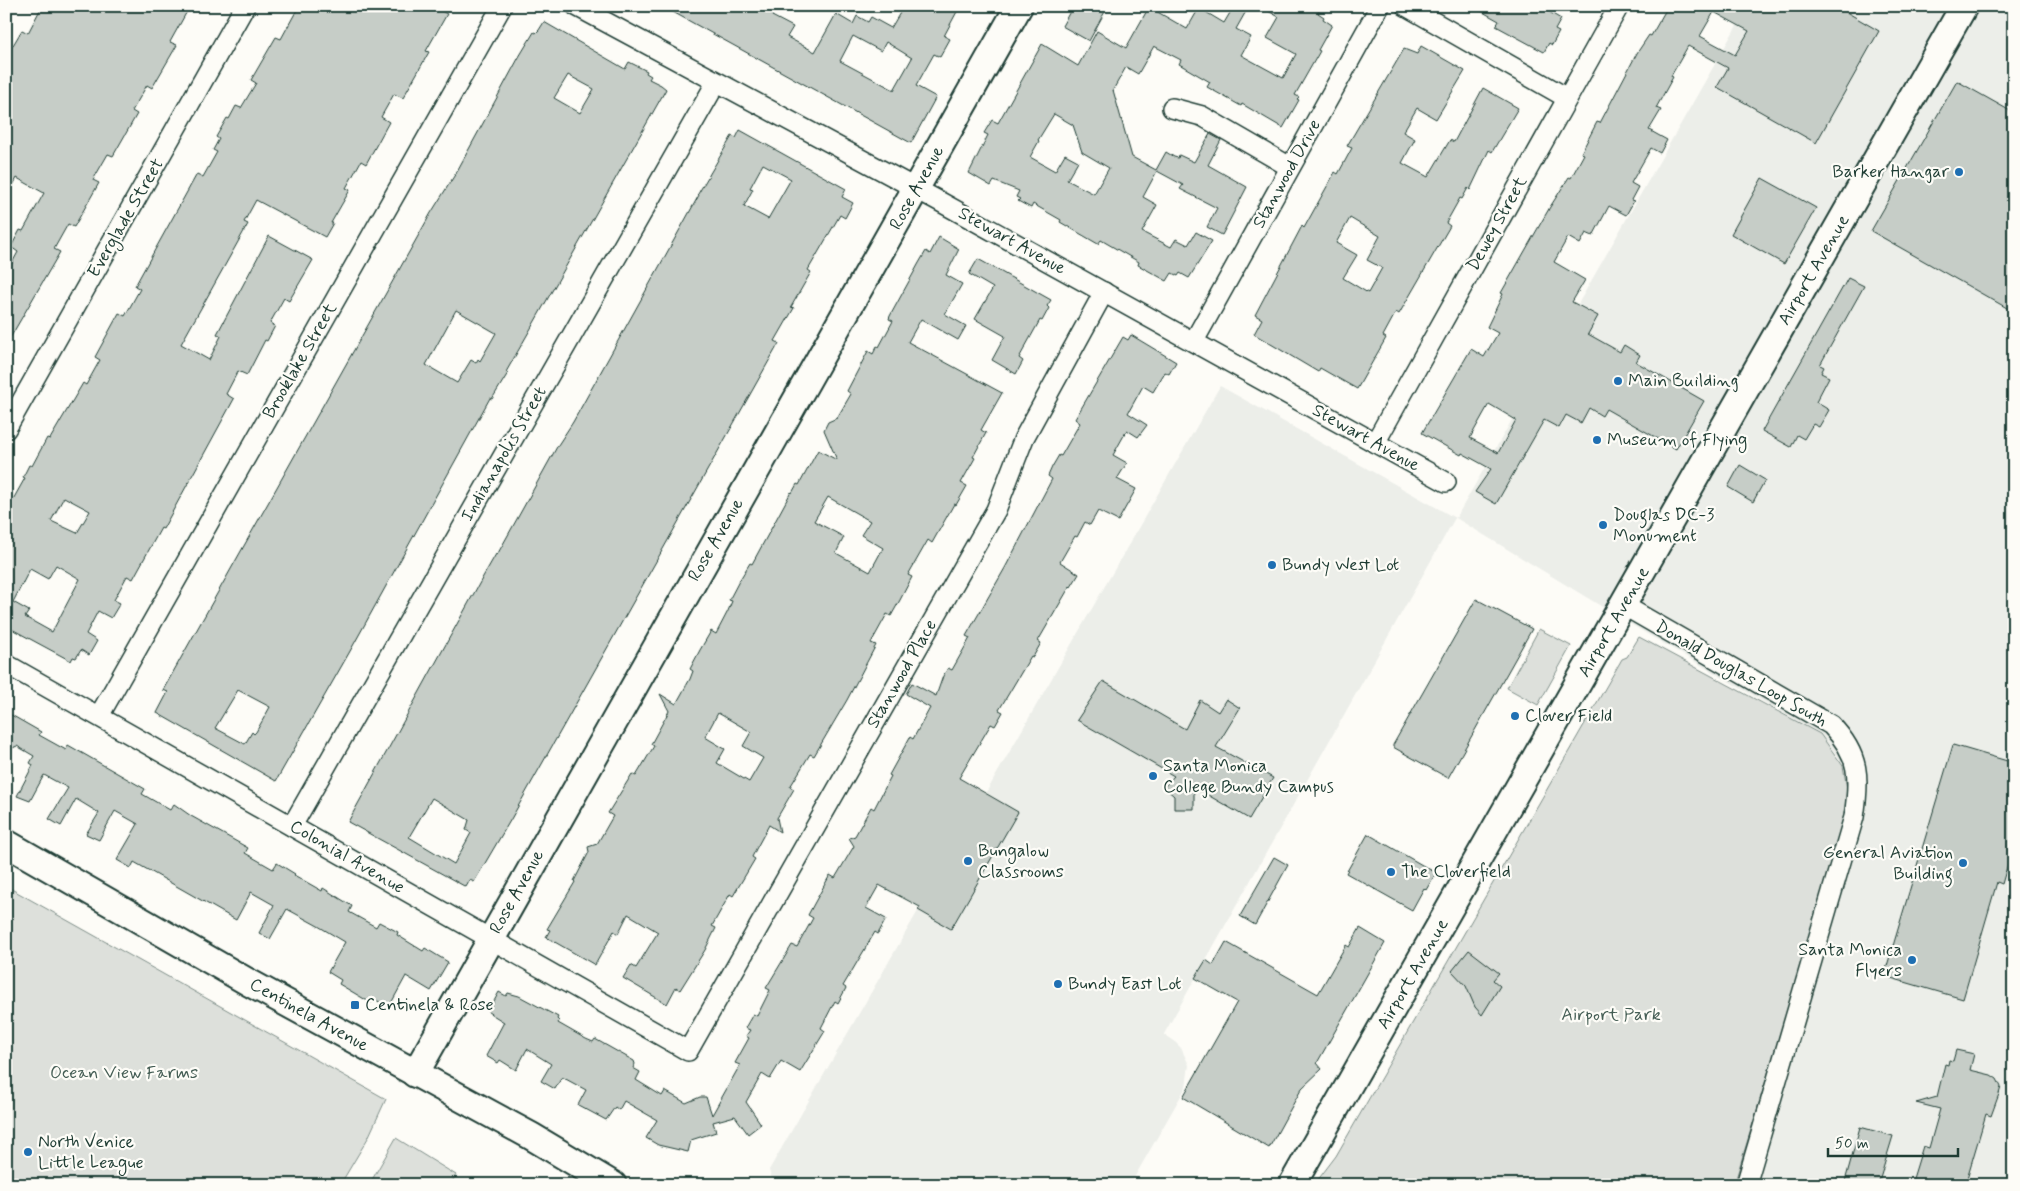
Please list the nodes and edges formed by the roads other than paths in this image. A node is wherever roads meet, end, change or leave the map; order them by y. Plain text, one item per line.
1 (246, 6) edge
2 (502, 6) edge
3 (576, 6) edge
4 (1019, 6) edge
5 (1380, 6) edge
6 (1406, 6) edge
7 (1619, 6) edge
8 (1964, 6) edge
9 (716, 82) junction
10 (1567, 98) junction
11 (1172, 108) dead end
12 (1290, 167) junction
13 (916, 190) junction
14 (1104, 292) junction
15 (1194, 341) junction
16 (6, 429) edge
17 (1375, 443) junction
18 (1446, 482) dead end
19 (1623, 605) junction
20 (6, 664) edge
21 (99, 716) junction
22 (292, 826) junction
23 (6, 842) edge
24 (491, 939) junction
25 (688, 1051) joint
26 (414, 1074) junction
27 (613, 1185) edge
28 (1292, 1185) edge
29 (1746, 1185) edge

1 - 16 street, Everglade Street
2 - 21 street, Brooklake Street
3 - 9 street, Stewart Avenue
4 - 13 street, Rose Avenue
5 - 12 street, Stanwood Drive
6 - 10 street
7 - 10 street, Dewey Street
8 - 19 street, Airport Avenue
9 - 13 street, Stewart Avenue
9 - 22 street, Indianapolis Street
10 - 17 street, Dewey Street
11 - 12 street
12 - 15 street, Stanwood Drive
13 - 14 street, Stewart Avenue
13 - 24 street, Rose Avenue
14 - 15 street, Stewart Avenue
14 - 25 street, Stanwood Place
15 - 17 street, Stewart Avenue
17 - 18 street, Stewart Avenue
19 - 28 street, Airport Avenue
19 - 29 street, Donald Douglas Loop South
20 - 21 street, Colonial Avenue
21 - 22 street, Colonial Avenue
22 - 24 street, Colonial Avenue
23 - 26 street, Centinela Avenue
24 - 25 street, Colonial Avenue
24 - 26 street, Rose Avenue
26 - 27 street, Centinela Avenue

